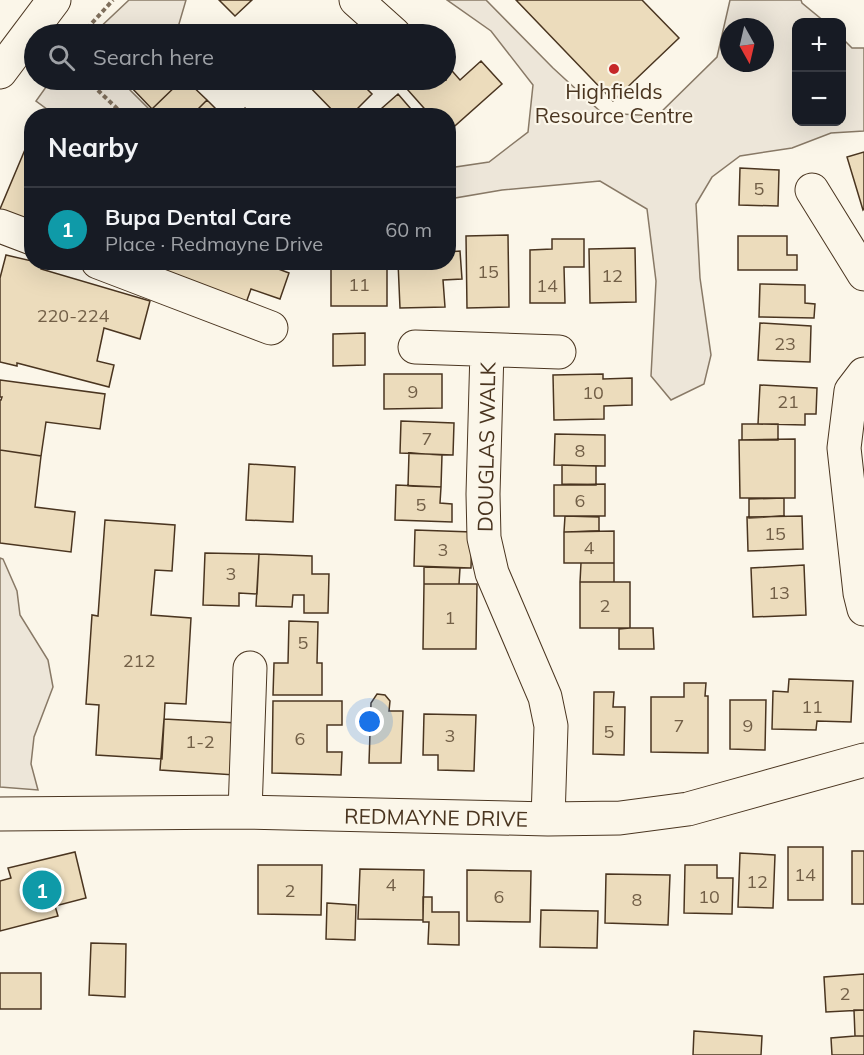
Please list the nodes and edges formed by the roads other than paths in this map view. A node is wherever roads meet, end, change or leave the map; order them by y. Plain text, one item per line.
1 (356, 0) edge
2 (47, 3) edge
3 (33, 24) edge
4 (383, 24) edge
5 (24, 37) edge
6 (0, 72) edge
7 (812, 190) dead end
8 (0, 226) edge
9 (24, 235) edge
10 (119, 270) edge
11 (864, 274) edge
12 (271, 328) dead end
13 (415, 347) dead end
14 (487, 350) junction
15 (559, 352) dead end
16 (864, 374) edge
17 (863, 598) edge
18 (250, 668) dead end
19 (864, 760) edge
20 (244, 812) junction
21 (0, 813) edge
22 (548, 819) junction

1 - 4 street
2 - 3 street
5 - 6 street
7 - 11 street
8 - 9 street
10 - 12 street
13 - 14 street, DOUGLAS WALK
14 - 15 street, DOUGLAS WALK
14 - 22 street, DOUGLAS WALK
16 - 17 street
18 - 20 street
19 - 22 street, REDMAYNE DRIVE
20 - 21 street, REDMAYNE DRIVE
20 - 22 street, REDMAYNE DRIVE

